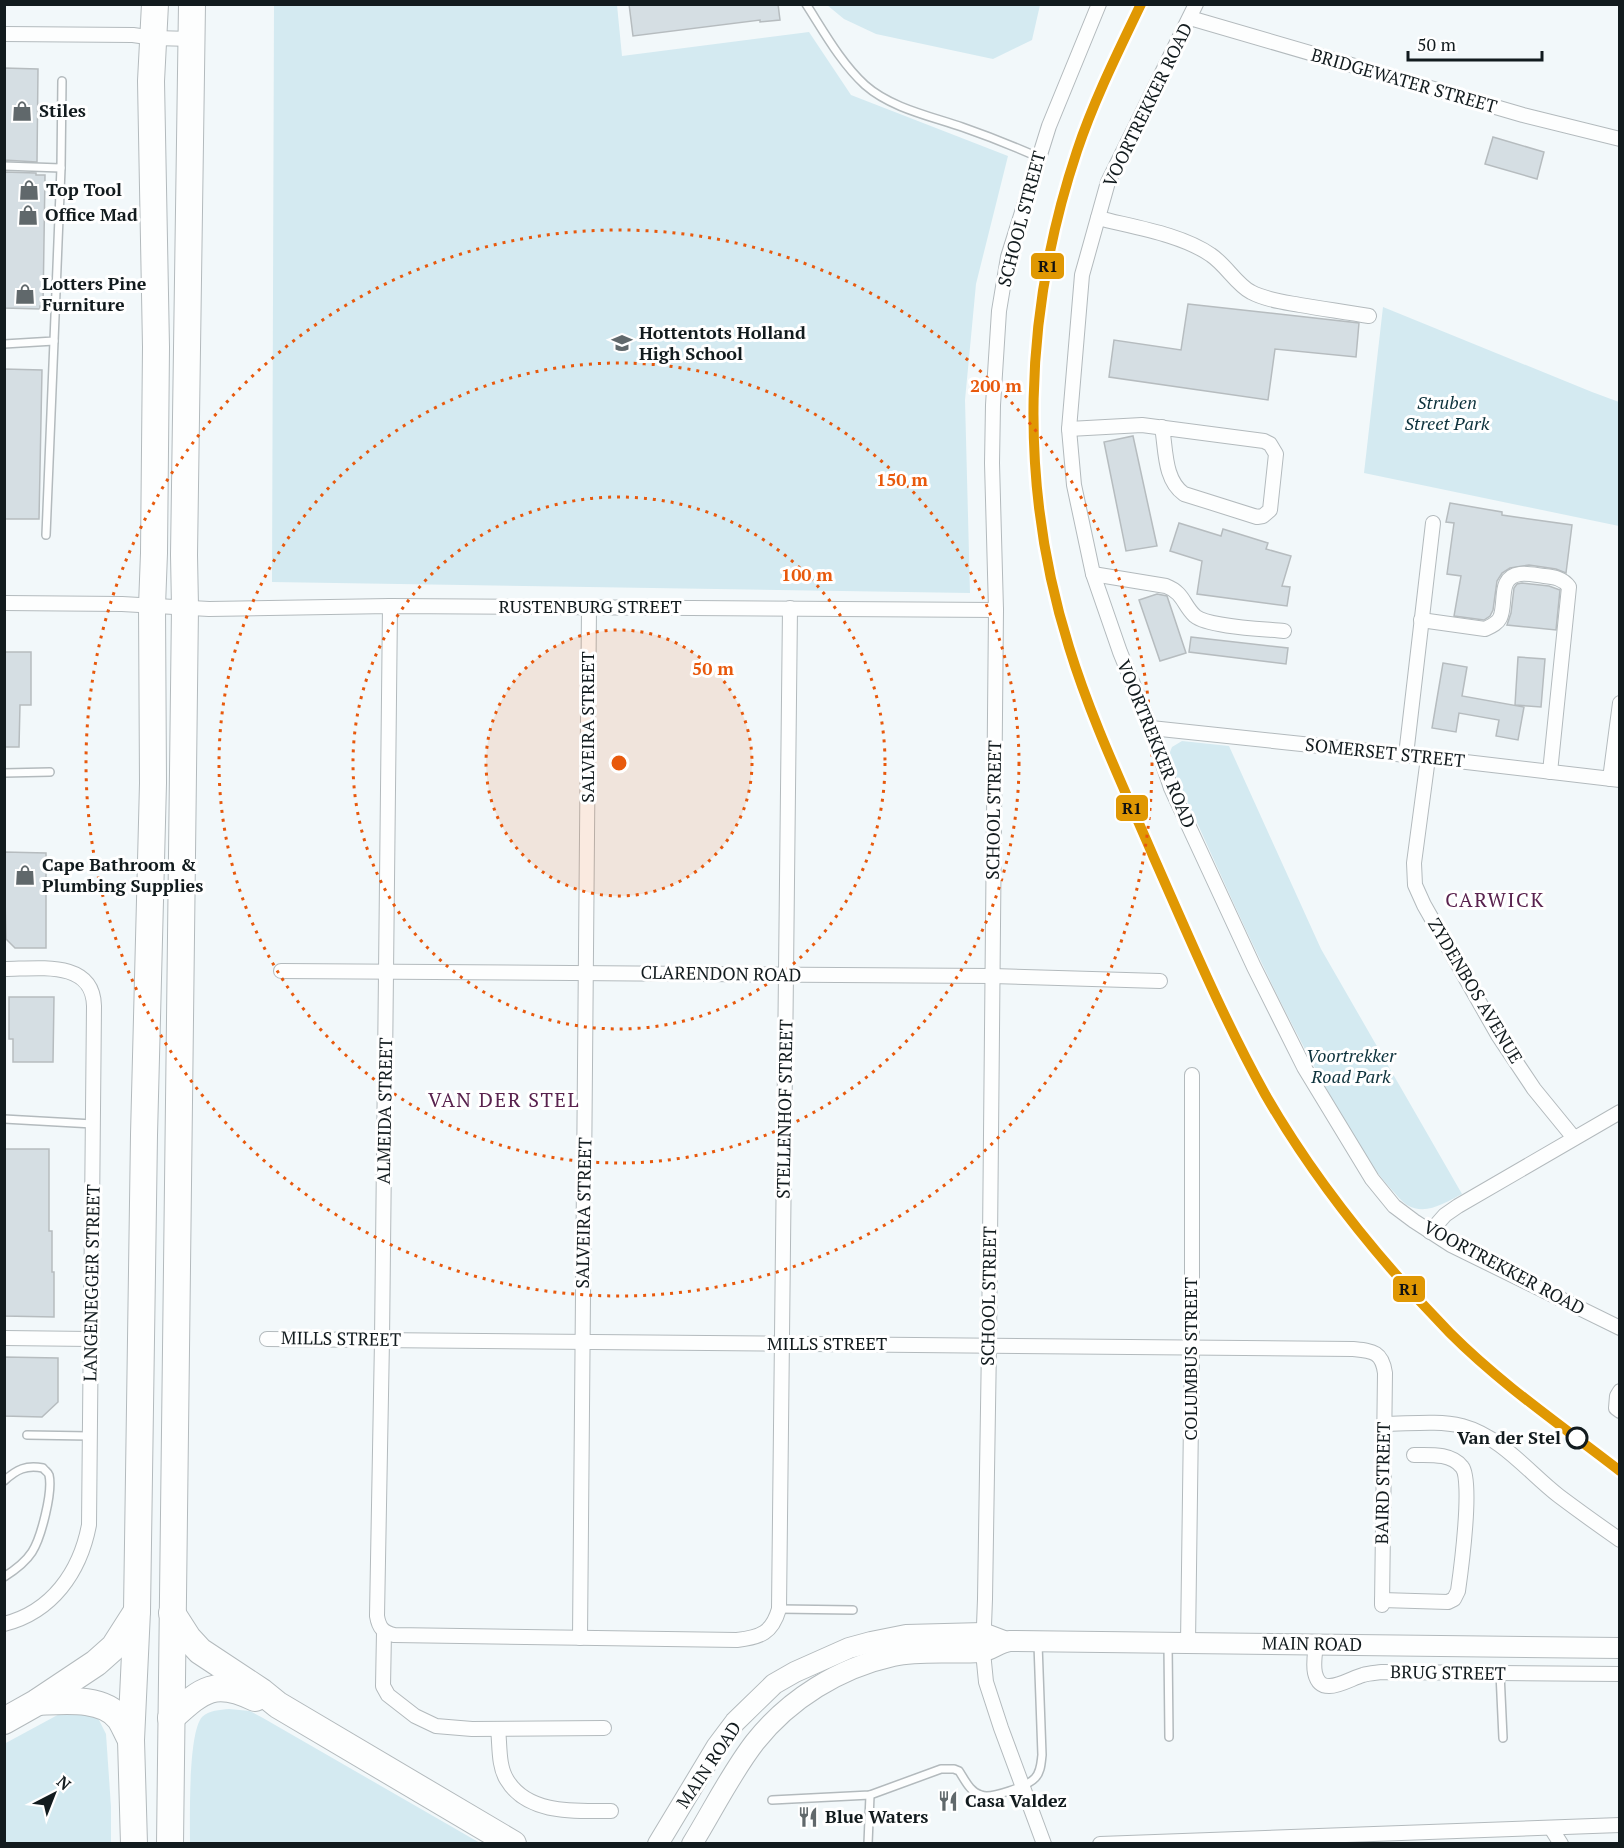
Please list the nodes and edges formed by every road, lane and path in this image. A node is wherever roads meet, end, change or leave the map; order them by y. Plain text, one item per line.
1 (155, 4) edge
2 (192, 4) edge
3 (806, 4) edge
4 (1099, 4) edge
5 (1196, 4) edge
6 (1190, 18) junction
7 (4, 34) edge
8 (154, 38) junction
9 (192, 39) junction
10 (62, 81) dead end
11 (1620, 139) edge
12 (1038, 157) junction
13 (4, 166) edge
14 (61, 168) junction
15 (1098, 218) junction
16 (1369, 316) dead end
17 (54, 341) junction
18 (4, 344) edge
19 (1162, 428) junction
20 (1069, 429) junction
21 (1432, 523) dead end
22 (46, 535) dead end
23 (1093, 574) junction
24 (4, 603) edge
25 (152, 606) junction
26 (390, 606) junction
27 (185, 607) junction
28 (589, 608) junction
29 (790, 608) junction
30 (996, 610) junction
31 (1421, 620) junction
32 (1284, 631) dead end
33 (1620, 703) edge
34 (1151, 728) junction
35 (1406, 755) junction
36 (1428, 758) junction
37 (50, 772) dead end
38 (1550, 772) junction
39 (4, 773) edge
40 (1615, 780) edge
41 (4, 969) edge
42 (281, 971) dead end
43 (387, 971) junction
44 (586, 972) junction
45 (787, 975) junction
46 (992, 976) junction
47 (1160, 981) dead end
48 (1192, 1075) dead end
49 (1620, 1112) edge
50 (4, 1119) edge
51 (93, 1124) junction
52 (1574, 1138) junction
53 (1430, 1232) junction
54 (1620, 1328) edge
55 (4, 1338) edge
56 (91, 1339) junction
57 (267, 1339) dead end
58 (382, 1340) junction
59 (583, 1342) junction
60 (783, 1344) junction
61 (989, 1345) junction
62 (1192, 1347) junction
63 (1383, 1361) joint
64 (1620, 1390) edge
65 (1620, 1411) edge
66 (1383, 1424) junction
67 (27, 1435) dead end
68 (90, 1436) junction
69 (1414, 1455) dead end
70 (4, 1481) edge
71 (1620, 1540) edge
72 (5, 1576) edge
73 (779, 1609) junction
74 (853, 1610) dead end
75 (137, 1611) junction
76 (172, 1613) junction
77 (4, 1624) edge
78 (384, 1632) junction
79 (580, 1638) junction
80 (1038, 1641) junction
81 (983, 1642) junction
82 (1168, 1643) junction
83 (1188, 1643) junction
84 (1316, 1645) junction
85 (1620, 1648) edge
86 (1500, 1673) junction
87 (1620, 1674) edge
88 (36, 1702) junction
89 (278, 1705) junction
90 (171, 1718) junction
91 (4, 1721) edge
92 (604, 1728) dead end
93 (498, 1729) junction
94 (1169, 1737) dead end
95 (1503, 1738) dead end
96 (130, 1740) junction
97 (1023, 1786) junction
98 (870, 1795) junction
99 (772, 1800) dead end
100 (611, 1811) dead end
101 (1620, 1825) edge
102 (1551, 1828) junction
103 (1364, 1839) edge
104 (1205, 1842) edge
105 (134, 1844) edge
106 (170, 1844) edge
107 (513, 1844) edge
108 (658, 1844) edge
109 (692, 1844) edge
110 (868, 1844) edge
111 (1044, 1844) edge
112 (1100, 1844) edge
113 (1561, 1844) edge

1 - 8 highway
2 - 9 highway
3 - 12 lane
4 - 12 street, SCHOOL STREET
5 - 6 street, VOORTREKKER ROAD
6 - 11 street, BRIDGEWATER STREET
6 - 15 street, VOORTREKKER ROAD
7 - 8 street
8 - 9 street
8 - 25 highway
9 - 27 highway
10 - 14 lane
12 - 30 street, SCHOOL STREET
13 - 14 lane
14 - 17 lane
15 - 16 street
15 - 20 street, VOORTREKKER ROAD
17 - 18 lane
17 - 22 lane
19 - 19 street
19 - 20 street
20 - 23 street, VOORTREKKER ROAD
21 - 31 street
23 - 32 street
23 - 34 street, VOORTREKKER ROAD
24 - 25 street, RUSTENBURG STREET
25 - 27 street, RUSTENBURG STREET
25 - 75 highway
26 - 27 street, RUSTENBURG STREET
26 - 28 street, RUSTENBURG STREET
26 - 43 street, ALMEIDA STREET
27 - 76 highway
28 - 29 street, RUSTENBURG STREET
28 - 44 street, SALVEIRA STREET
29 - 30 street, RUSTENBURG STREET
29 - 45 street, STELLENHOF STREET
30 - 46 street, SCHOOL STREET
31 - 35 street
31 - 38 street
33 - 40 street
34 - 35 street, SOMERSET STREET
34 - 53 street, VOORTREKKER ROAD
35 - 36 street, SOMERSET STREET
36 - 38 street, SOMERSET STREET
36 - 52 street, ZYDENBOS AVENUE
37 - 39 lane
38 - 40 street, SOMERSET STREET
41 - 51 street, LANGENEGGER STREET
42 - 43 street, CLARENDON ROAD
43 - 44 street, CLARENDON ROAD
43 - 58 street, ALMEIDA STREET
44 - 45 street, CLARENDON ROAD
44 - 59 street, SALVEIRA STREET
45 - 46 street, CLARENDON ROAD
45 - 60 street, STELLENHOF STREET
46 - 47 street, CLARENDON ROAD
46 - 61 street, SCHOOL STREET
48 - 62 street, COLUMBUS STREET
49 - 52 street
50 - 51 lane
51 - 56 street, LANGENEGGER STREET
52 - 53 street
53 - 54 street, VOORTREKKER ROAD
55 - 56 street
56 - 68 street, LANGENEGGER STREET
57 - 58 street, MILLS STREET
58 - 59 street, MILLS STREET
58 - 78 street, ALMEIDA STREET
59 - 60 street, MILLS STREET
59 - 79 street, SALVEIRA STREET
60 - 61 street, MILLS STREET
60 - 73 street, STELLENHOF STREET
61 - 62 street, MILLS STREET
61 - 81 street, SCHOOL STREET
62 - 63 street, MILLS STREET
62 - 83 street, COLUMBUS STREET
63 - 66 street, BAIRD STREET
64 - 65 street
66 - 69 street, BAIRD STREET
66 - 71 street
67 - 68 lane
68 - 77 street, LANGENEGGER STREET
70 - 72 lane
73 - 74 lane
73 - 79 street
75 - 88 highway
75 - 96 highway
76 - 89 highway
76 - 90 highway
78 - 79 street
78 - 93 street
80 - 81 main road, MAIN ROAD
80 - 82 main road, MAIN ROAD
80 - 97 lane
81 - 97 street, SCHOOL STREET
81 - 108 main road, MAIN ROAD
81 - 109 main road, MAIN ROAD
82 - 83 main road, MAIN ROAD
82 - 94 lane
83 - 84 main road, MAIN ROAD
84 - 85 main road, MAIN ROAD
84 - 86 street, BRUG STREET
86 - 87 street, BRUG STREET
86 - 95 lane
88 - 91 highway
88 - 96 highway
89 - 90 highway
89 - 107 highway
90 - 106 highway
92 - 93 street
93 - 100 street
96 - 105 highway
97 - 98 lane
97 - 111 street, SCHOOL STREET
98 - 99 lane
98 - 110 lane
101 - 102 street
102 - 103 street
102 - 113 street
103 - 104 street
104 - 112 street

